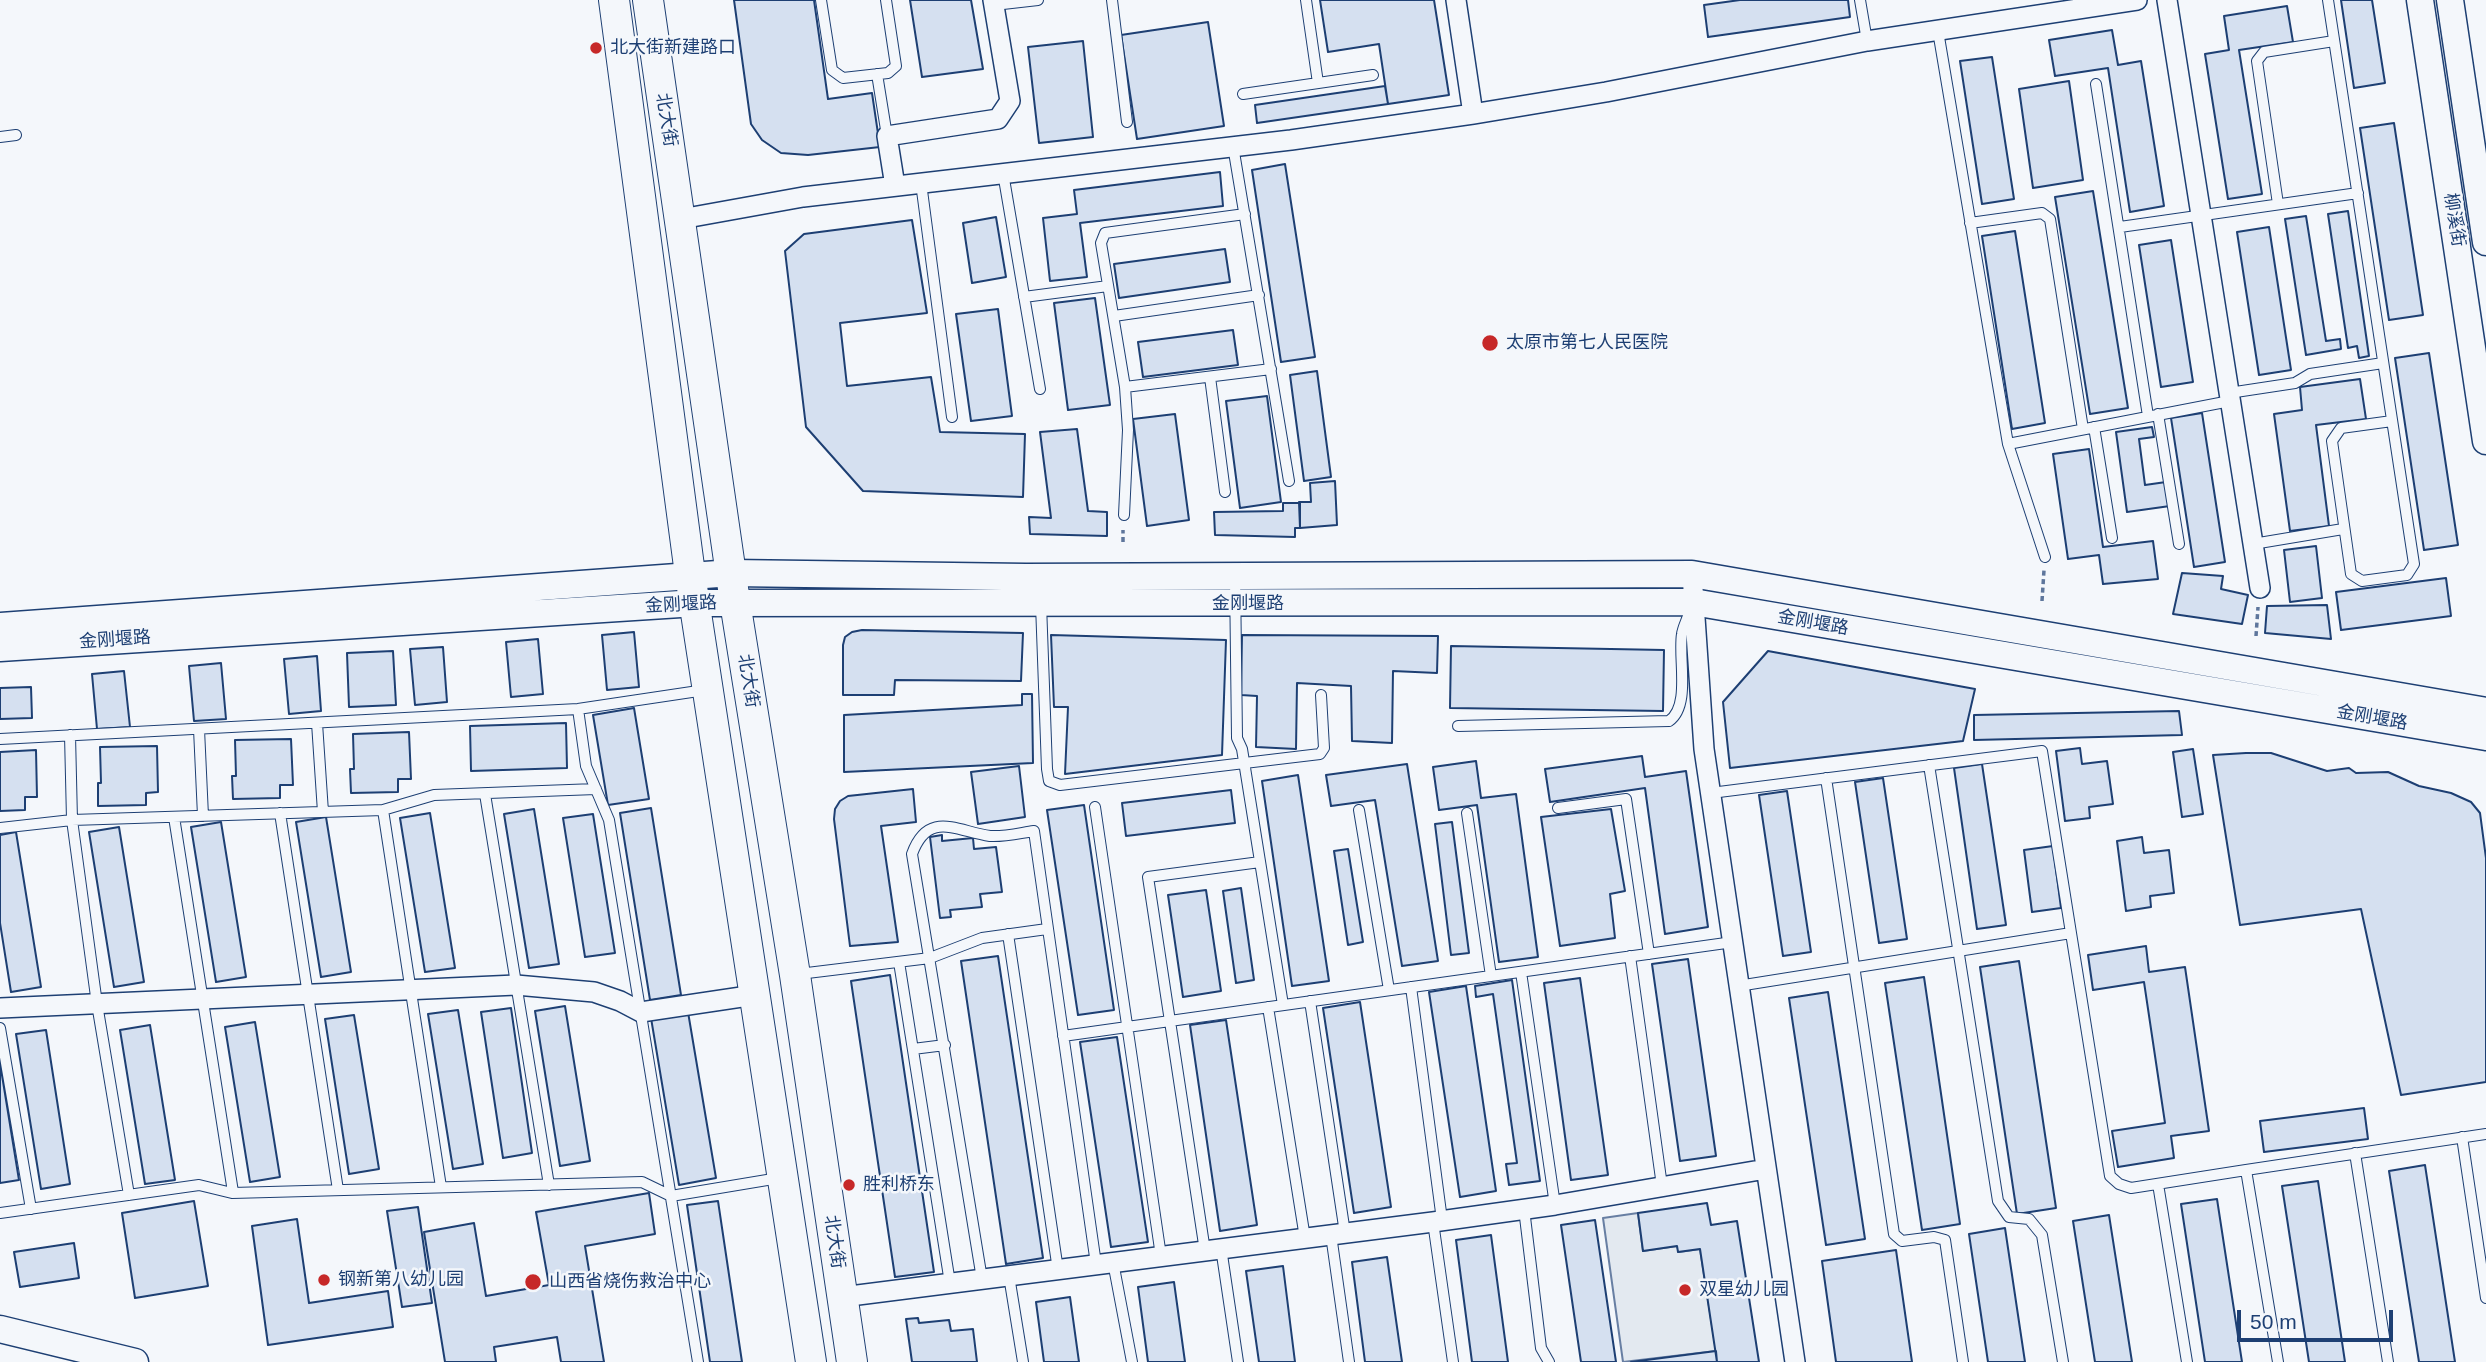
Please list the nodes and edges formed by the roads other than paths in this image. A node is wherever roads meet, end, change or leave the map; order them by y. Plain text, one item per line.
1 (614, 0) edge
2 (648, 0) edge
3 (821, 0) edge
4 (886, 0) edge
5 (1038, 0) edge
6 (1112, 0) edge
7 (1306, 0) edge
8 (1456, 0) edge
9 (1860, 0) edge
10 (2137, 0) edge
11 (2167, 0) edge
12 (2328, 0) edge
13 (2420, 0) edge
14 (2450, 0) edge
15 (994, 3) edge
16 (1938, 31) junction
17 (1867, 41) junction
18 (2334, 41) junction
19 (877, 75) junction
20 (1373, 75) dead end
21 (1318, 83) junction
22 (2096, 84) dead end
23 (1243, 94) dead end
24 (1474, 114) junction
25 (1127, 122) dead end
26 (16, 135) dead end
27 (887, 136) junction
28 (0, 137) edge
29 (1233, 146) junction
30 (1003, 173) junction
31 (921, 183) junction
32 (895, 186) junction
33 (2358, 194) junction
34 (2278, 204) junction
35 (1245, 214) junction
36 (2200, 214) junction
37 (681, 219) junction
38 (1970, 223) junction
39 (2120, 227) junction
40 (2486, 242) edge
41 (1108, 286) junction
42 (1259, 295) junction
43 (1024, 297) junction
44 (1114, 316) junction
45 (2479, 340) edge
46 (2383, 363) junction
47 (1271, 369) junction
48 (1210, 377) junction
49 (1125, 387) junction
50 (1040, 389) dead end
51 (2229, 397) junction
52 (2153, 415) junction
53 (952, 417) dead end
54 (2392, 421) junction
55 (2094, 427) junction
56 (2083, 429) junction
57 (2486, 441) edge
58 (2008, 444) junction
59 (1289, 481) dead end
60 (1225, 492) dead end
61 (1124, 515) dead end
62 (2343, 529) junction
63 (2112, 538) dead end
64 (2179, 544) dead end
65 (2253, 544) junction
66 (2045, 557) road end
67 (732, 573) junction
68 (1692, 574) junction
69 (1235, 576) junction
70 (2260, 588) road end
71 (693, 589) junction
72 (735, 602) junction
73 (1692, 602) junction
74 (1041, 603) junction
75 (1235, 604) junction
76 (0, 626) edge
77 (0, 648) edge
78 (709, 690) junction
79 (1321, 695) dead end
80 (578, 709) junction
81 (2486, 711) edge
82 (317, 723) junction
83 (1458, 726) dead end
84 (199, 729) junction
85 (70, 735) junction
86 (2486, 737) edge
87 (0, 739) edge
88 (1244, 763) junction
89 (1929, 765) junction
90 (1826, 778) junction
91 (596, 789) junction
92 (1711, 793) junction
93 (485, 794) junction
94 (1095, 807) dead end
95 (1558, 808) dead end
96 (383, 810) junction
97 (1359, 810) dead end
98 (323, 812) junction
99 (280, 813) junction
100 (1467, 813) dead end
101 (203, 816) junction
102 (174, 817) junction
103 (72, 820) junction
104 (0, 828) edge
105 (1260, 862) junction
106 (1048, 929) junction
107 (2071, 933) junction
108 (1008, 934) junction
109 (1733, 942) junction
110 (1959, 951) junction
111 (1649, 954) junction
112 (1630, 956) junction
113 (930, 958) junction
114 (899, 962) junction
115 (1855, 967) junction
116 (1521, 972) junction
117 (795, 975) junction
118 (1491, 976) junction
119 (516, 985) junction
120 (1738, 986) junction
121 (1410, 987) junction
122 (411, 990) junction
123 (1389, 990) junction
124 (308, 995) junction
125 (755, 995) junction
126 (202, 999) junction
127 (1310, 1001) junction
128 (97, 1004) junction
129 (1283, 1005) junction
130 (1268, 1007) junction
131 (0, 1008) edge
132 (641, 1012) junction
133 (1170, 1021) junction
134 (1127, 1027) junction
135 (0, 1028) edge
136 (1063, 1035) junction
137 (945, 1045) junction
138 (913, 1049) junction
139 (2486, 1134) edge
140 (2462, 1137) junction
141 (2355, 1153) junction
142 (1766, 1168) junction
143 (2246, 1170) junction
144 (783, 1178) junction
145 (2158, 1184) junction
146 (549, 1185) junction
147 (1662, 1186) junction
148 (441, 1187) junction
149 (338, 1190) junction
150 (233, 1192) junction
151 (129, 1195) junction
152 (671, 1196) junction
153 (1555, 1205) junction
154 (31, 1209) junction
155 (1524, 1209) junction
156 (0, 1213) edge
157 (1438, 1221) junction
158 (1338, 1234) junction
159 (1305, 1238) junction
160 (1213, 1250) junction
161 (1161, 1256) junction
162 (1105, 1263) junction
163 (1058, 1270) junction
164 (1009, 1276) junction
165 (982, 1279) junction
166 (950, 1283) junction
167 (842, 1297) junction
168 (2486, 1298) edge
169 (0, 1329) edge
170 (135, 1362) edge
171 (698, 1362) edge
172 (811, 1362) edge
173 (852, 1362) edge
174 (1023, 1362) edge
175 (1132, 1362) edge
176 (1238, 1362) edge
177 (1349, 1362) edge
178 (1453, 1362) edge
179 (1549, 1362) edge
180 (1795, 1362) edge
181 (1963, 1362) edge
182 (2063, 1362) edge
183 (2187, 1362) edge
184 (2278, 1362) edge
185 (2388, 1362) edge

1 - 71 main road, 北大街
2 - 37 main road, 北大街
3 - 19 lane
4 - 19 lane
5 - 15 lane
6 - 25 lane
7 - 21 lane
8 - 24 street
9 - 17 lane
10 - 16 street
11 - 36 street
12 - 18 lane
13 - 45 main road, 柳溪街
14 - 40 main road, 柳溪街
15 - 27 street
16 - 17 street
16 - 38 lane
17 - 24 street
18 - 33 lane
18 - 34 lane
19 - 27 lane
20 - 21 lane
21 - 23 lane
22 - 39 lane
24 - 29 street
26 - 28 lane
27 - 32 street
29 - 30 street
29 - 35 lane
30 - 31 street
30 - 43 lane
31 - 32 street
31 - 53 lane
32 - 37 street
33 - 34 lane
33 - 46 lane
34 - 36 lane
35 - 41 lane
35 - 42 lane
36 - 39 lane
36 - 51 street
37 - 67 main road, 北大街
38 - 56 lane
38 - 58 lane
39 - 52 lane
41 - 43 lane
41 - 44 lane
42 - 44 lane
42 - 47 lane
43 - 50 lane
44 - 49 lane
45 - 57 main road, 柳溪街
46 - 51 lane
46 - 54 lane
47 - 48 lane
47 - 59 lane
48 - 49 lane
48 - 60 lane
49 - 61 lane
51 - 52 lane
51 - 65 street
52 - 55 lane
52 - 64 lane
54 - 62 lane
54 - 62 lane
55 - 56 lane
55 - 63 lane
56 - 58 lane
58 - 66 lane
62 - 65 lane
65 - 70 street
67 - 69 main road
67 - 71 main road
67 - 72 main road, 北大街
68 - 69 main road
68 - 73 street
68 - 81 main road
69 - 75 lane
71 - 72 main road, 金刚堰路
71 - 76 main road
71 - 77 main road, 金刚堰路
71 - 78 main road, 北大街
72 - 74 main road, 金刚堰路
72 - 117 main road, 北大街
73 - 75 main road, 金刚堰路
73 - 83 lane
73 - 86 main road, 金刚堰路
73 - 92 street
74 - 75 main road, 金刚堰路
74 - 88 lane
75 - 88 lane
78 - 80 lane
78 - 125 main road, 北大街
79 - 88 lane
80 - 82 lane
80 - 91 lane
82 - 84 lane
82 - 98 lane
84 - 85 lane
84 - 101 lane
85 - 87 lane
85 - 103 lane
88 - 105 lane
89 - 90 lane
89 - 107 lane
89 - 110 lane
90 - 92 lane
90 - 115 lane
91 - 93 lane
91 - 132 lane
92 - 109 street
93 - 96 lane
93 - 119 lane
94 - 134 lane
95 - 111 lane
96 - 98 lane
96 - 122 lane
97 - 123 lane
98 - 99 lane
99 - 101 lane
99 - 124 lane
100 - 118 lane
101 - 102 lane
102 - 103 lane
102 - 126 lane
103 - 104 lane
103 - 128 lane
105 - 129 lane
105 - 133 lane
106 - 108 lane
106 - 113 lane
106 - 136 lane
107 - 110 lane
107 - 145 lane
108 - 113 lane
108 - 163 lane
109 - 111 lane
109 - 120 street
110 - 115 lane
110 - 182 lane
111 - 112 lane
112 - 116 lane
112 - 147 lane
113 - 114 lane
113 - 137 lane
114 - 117 lane
114 - 138 lane
115 - 120 lane
115 - 181 lane
116 - 118 lane
116 - 153 lane
117 - 167 main road, 北大街
118 - 121 lane
119 - 122 street
119 - 132 street
119 - 146 lane
120 - 142 street
121 - 123 lane
121 - 157 lane
122 - 124 street
122 - 148 lane
123 - 127 lane
124 - 126 street
124 - 149 lane
125 - 132 street
125 - 144 main road, 北大街
126 - 128 street
126 - 150 lane
127 - 129 lane
127 - 158 lane
128 - 131 street
128 - 151 lane
129 - 130 lane
130 - 133 lane
130 - 159 lane
132 - 152 lane
133 - 134 lane
133 - 160 lane
134 - 136 lane
134 - 161 lane
135 - 154 lane
136 - 162 lane
137 - 138 lane
137 - 165 lane
138 - 166 lane
139 - 140 lane
140 - 141 lane
140 - 168 lane
141 - 143 lane
141 - 185 lane
142 - 147 street
142 - 180 street
143 - 145 lane
143 - 184 lane
144 - 152 lane
144 - 172 main road, 北大街
145 - 183 lane
146 - 148 lane
146 - 152 lane
147 - 153 street
148 - 149 lane
149 - 150 lane
150 - 151 lane
151 - 154 lane
152 - 171 lane
153 - 155 street
154 - 156 lane
155 - 157 street
155 - 179 lane
157 - 158 street
157 - 178 lane
158 - 159 street
158 - 177 lane
159 - 160 street
160 - 161 street
160 - 176 lane
161 - 162 street
162 - 163 street
162 - 175 lane
163 - 164 street
164 - 165 street
164 - 174 lane
165 - 166 street
166 - 167 street
167 - 173 main road, 北大街
169 - 170 main road

